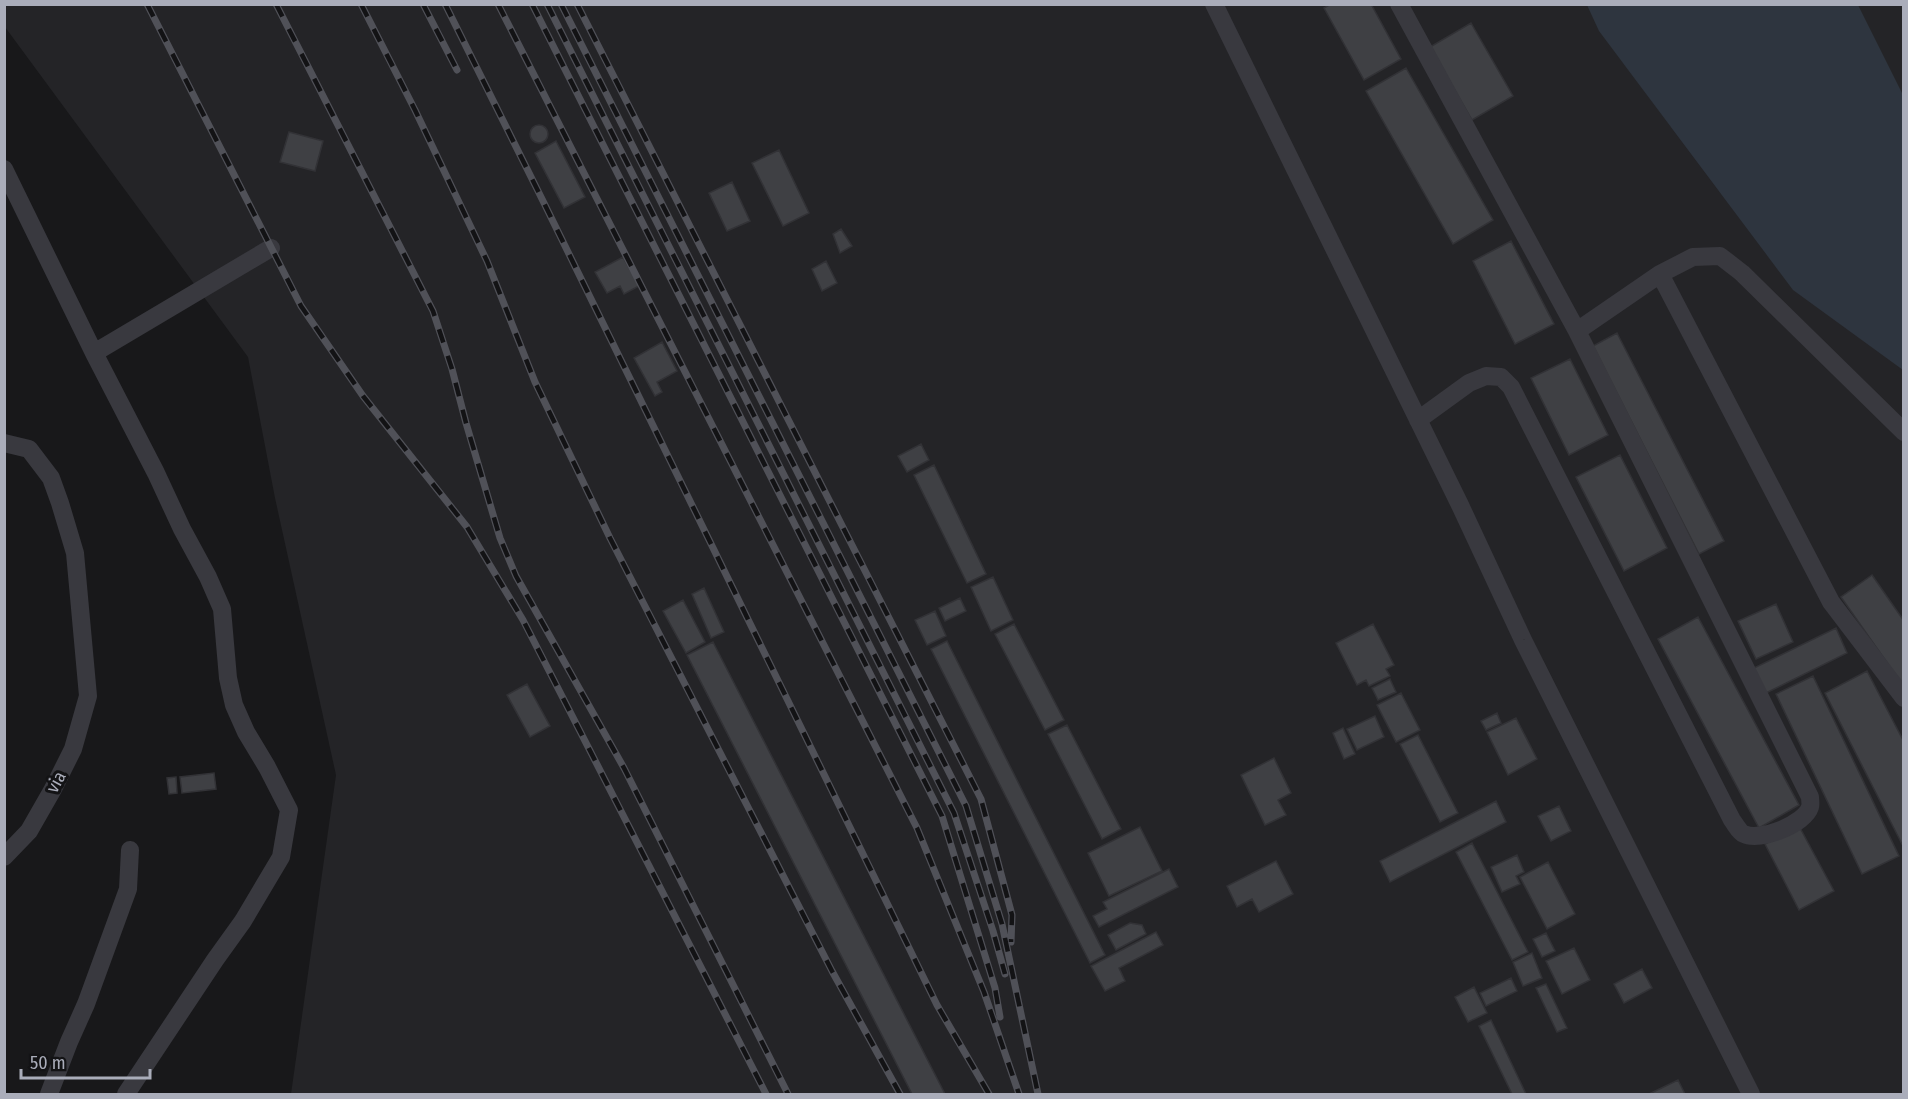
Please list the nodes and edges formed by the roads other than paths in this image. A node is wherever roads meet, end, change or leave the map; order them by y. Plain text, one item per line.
1 (1214, 4) edge
2 (1399, 4) edge
3 (4, 169) edge
4 (271, 248) dead end
5 (1660, 274) junction
6 (1577, 331) junction
7 (94, 353) junction
8 (1418, 420) junction
9 (1904, 432) edge
10 (4, 442) edge
11 (1904, 698) edge
12 (130, 850) dead end
13 (4, 857) edge
14 (50, 1095) edge
15 (126, 1095) edge
16 (1751, 1095) edge

1 - 8 street
2 - 6 street
3 - 7 street
4 - 7 street
5 - 6 street
5 - 9 street
5 - 11 street
6 - 8 street
7 - 15 street
8 - 16 street
10 - 13 street, via
12 - 14 street

